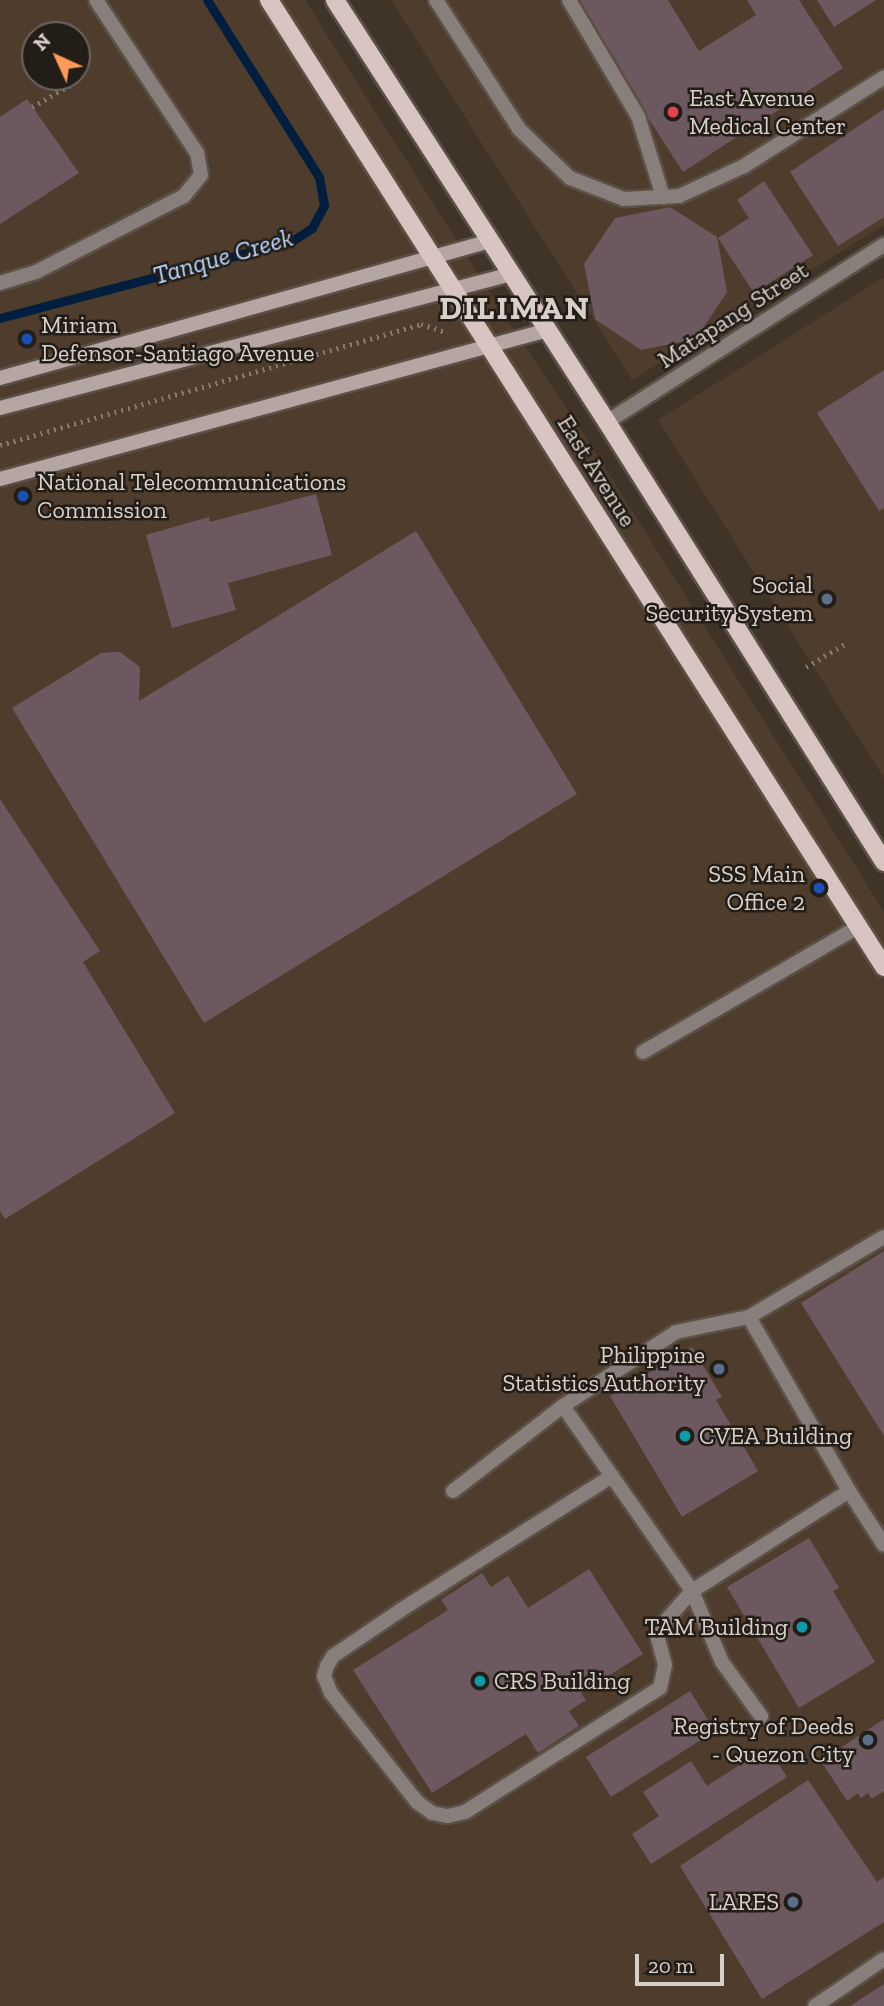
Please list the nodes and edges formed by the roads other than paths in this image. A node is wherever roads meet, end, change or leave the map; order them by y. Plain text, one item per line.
1 (96, 0) edge
2 (269, 0) edge
3 (335, 0) edge
4 (436, 0) edge
5 (569, 0) edge
6 (884, 77) edge
7 (663, 197) junction
8 (490, 241) junction
9 (884, 245) edge
10 (432, 257) junction
11 (511, 274) junction
12 (0, 283) edge
13 (454, 291) junction
14 (548, 330) junction
15 (489, 347) junction
16 (0, 378) edge
17 (0, 408) edge
18 (607, 422) junction
19 (0, 479) edge
20 (884, 862) edge
21 (858, 927) junction
22 (884, 967) edge
23 (643, 1052) dead end
24 (884, 1237) edge
25 (749, 1317) junction
26 (563, 1406) junction
27 (612, 1476) junction
28 (453, 1491) dead end
29 (849, 1491) junction
30 (884, 1545) edge
31 (692, 1591) junction
32 (761, 1716) dead end
33 (884, 1959) edge
34 (815, 2006) edge

1 - 12 street
2 - 10 main road, East Avenue
3 - 8 main road, East Avenue
4 - 7 street
5 - 7 street
6 - 7 street
8 - 10 main road
8 - 11 main road, East Avenue
9 - 18 street, Matapang Street
10 - 13 main road, East Avenue
10 - 16 main road
11 - 13 main road
11 - 14 main road, East Avenue
13 - 15 main road, East Avenue
13 - 17 main road
14 - 15 main road
14 - 18 main road, East Avenue
15 - 19 main road
15 - 21 main road, East Avenue
18 - 20 main road, East Avenue
21 - 22 main road, East Avenue
21 - 23 street
24 - 25 street
25 - 26 street
25 - 29 street
26 - 27 street
26 - 28 street
27 - 31 street
27 - 31 street
29 - 30 street
29 - 31 street
31 - 32 street
33 - 34 street

